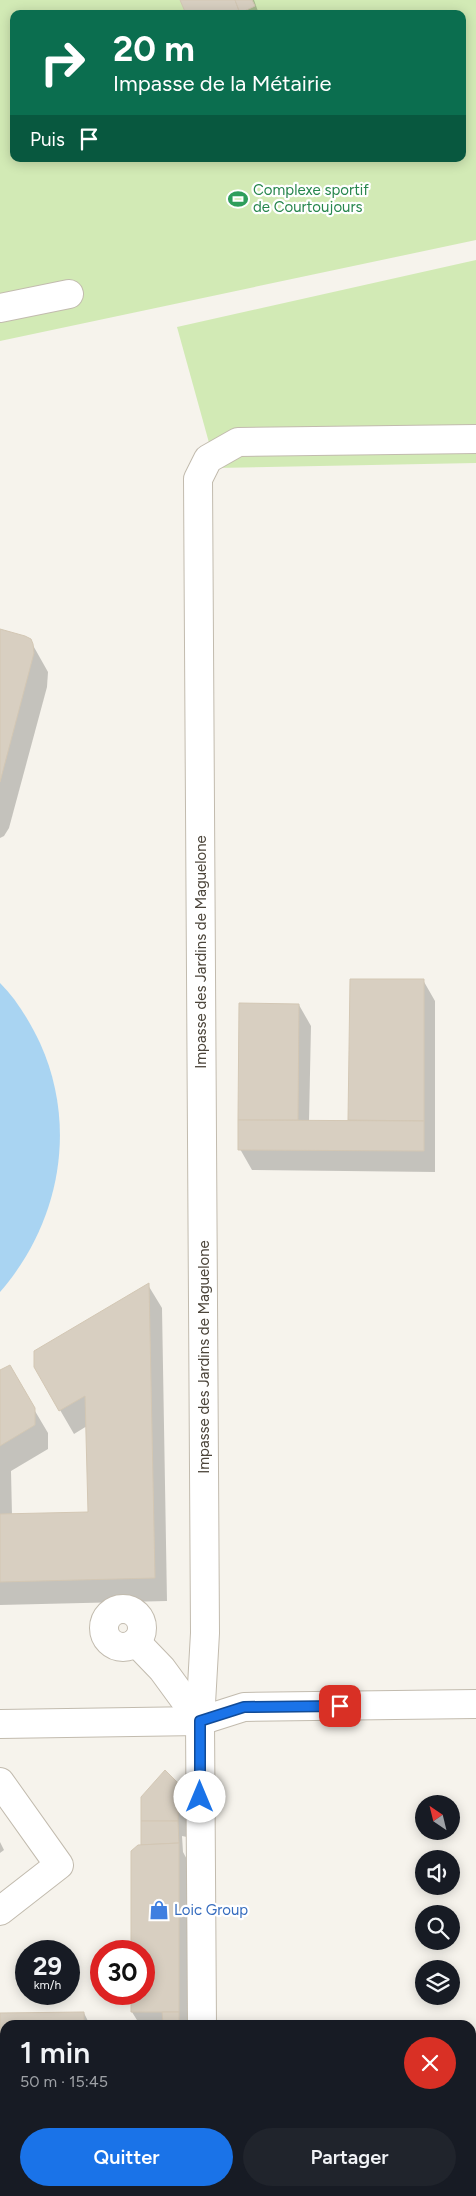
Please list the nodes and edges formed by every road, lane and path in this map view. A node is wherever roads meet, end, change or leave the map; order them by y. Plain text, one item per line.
1 (69, 294) dead end
2 (0, 308) edge
3 (476, 439) edge
4 (136, 1642) dead end
5 (476, 1704) edge
6 (200, 1721) junction
7 (0, 1724) edge
8 (0, 1782) edge
9 (0, 1911) edge
10 (202, 2020) edge

1 - 2 street
3 - 6 street, Impasse des Jardins de Maguelone
4 - 6 street
5 - 6 street
6 - 7 street
6 - 10 street, Impasse des Jardins de Maguelone
8 - 9 street

